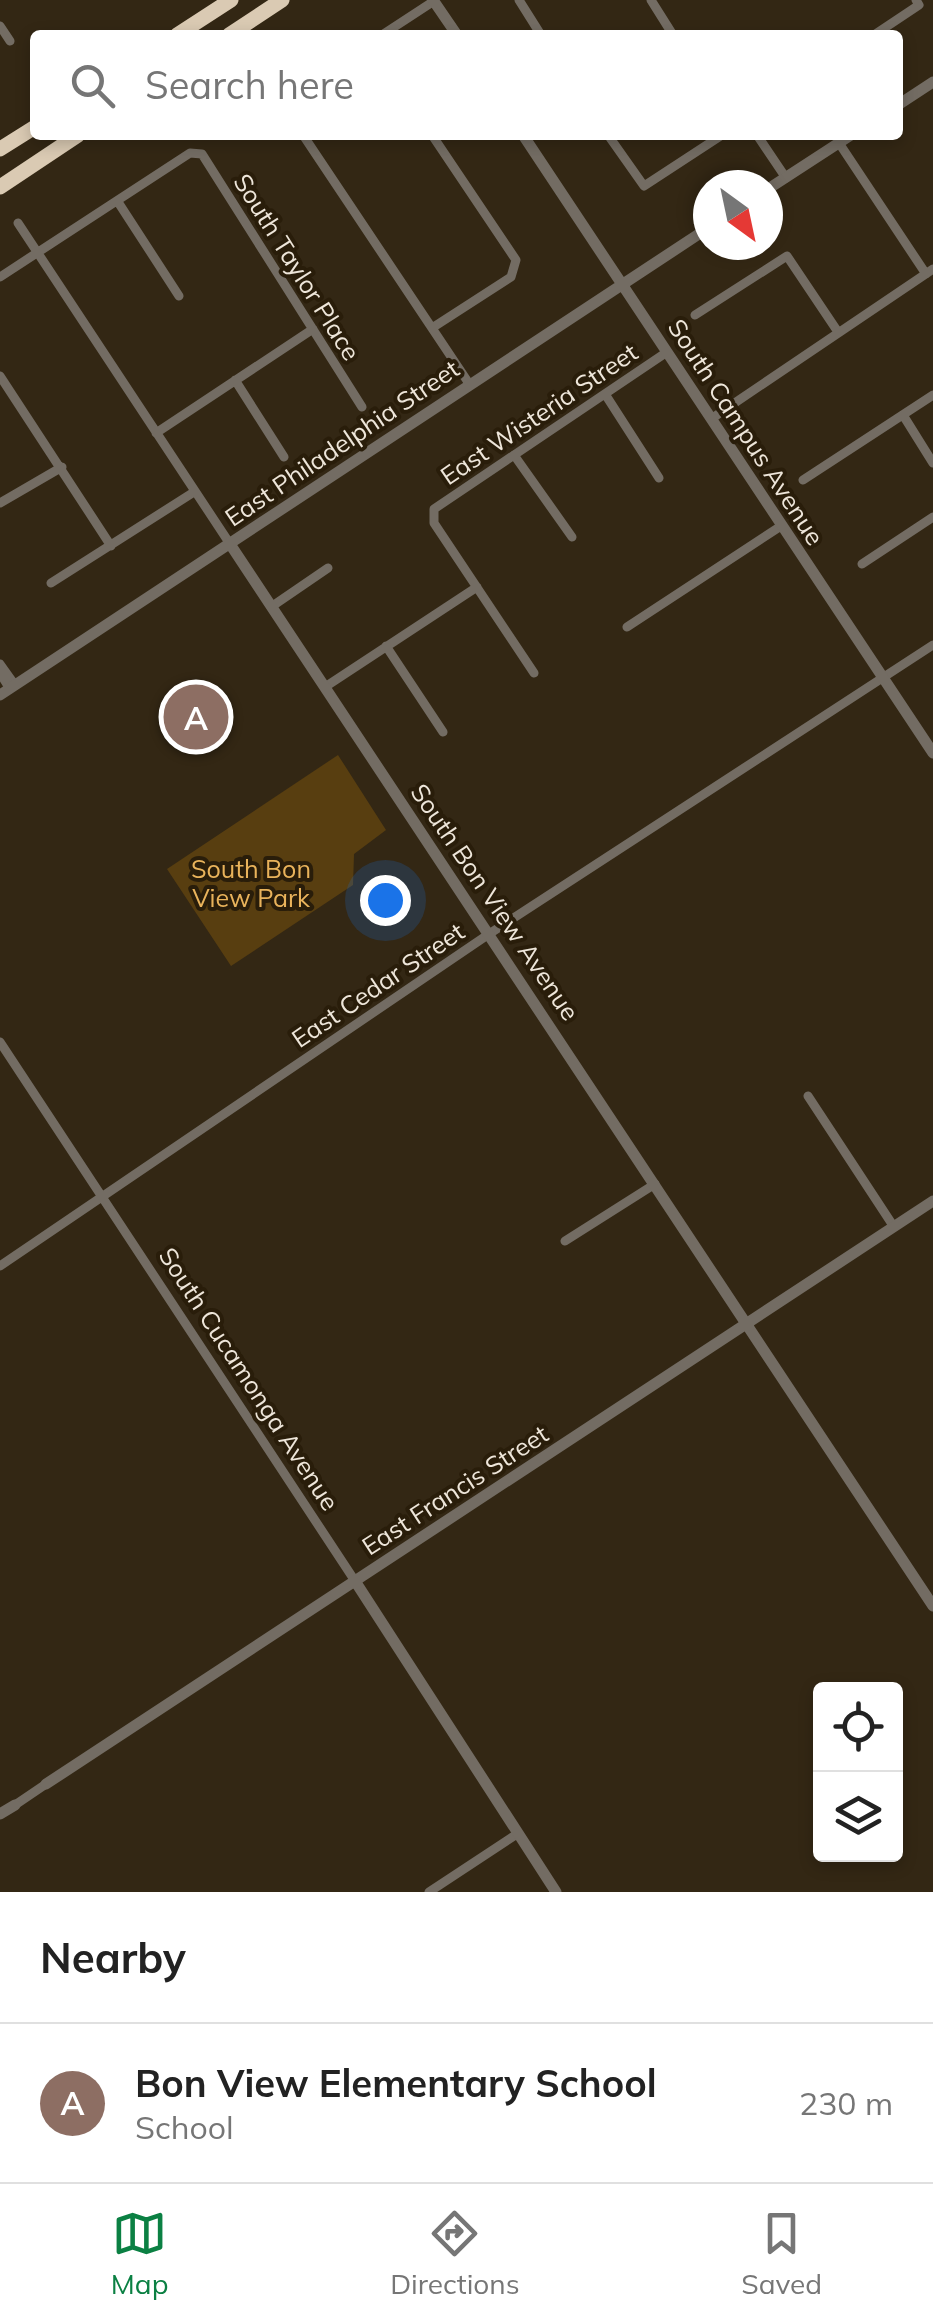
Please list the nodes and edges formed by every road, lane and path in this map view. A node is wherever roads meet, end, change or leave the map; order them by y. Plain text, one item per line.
1 (230, 0) edge
2 (282, 0) edge
3 (434, 0) edge
4 (519, 0) edge
5 (650, 0) edge
6 (918, 2) edge
7 (0, 26) edge
8 (184, 30) edge
9 (237, 30) edge
10 (389, 30) edge
11 (453, 30) edge
12 (538, 30) edge
13 (670, 30) edge
14 (881, 30) edge
15 (10, 41) dead end
16 (933, 82) edge
17 (903, 102) edge
18 (30, 130) edge
19 (70, 140) edge
20 (306, 140) edge
21 (435, 140) edge
22 (528, 140) edge
23 (612, 140) edge
24 (714, 140) edge
25 (760, 140) edge
26 (844, 140) edge
27 (840, 143) junction
28 (0, 150) edge
29 (786, 178) junction
30 (783, 180) edge
31 (0, 187) edge
32 (118, 202) junction
33 (18, 223) dead end
34 (693, 238) edge
35 (39, 254) junction
36 (929, 271) edge
37 (0, 277) edge
38 (622, 284) junction
39 (179, 296) dead end
40 (695, 315) dead end
41 (432, 328) junction
42 (313, 329) junction
43 (838, 332) junction
44 (667, 352) junction
45 (0, 376) edge
46 (235, 380) junction
47 (470, 384) junction
48 (3, 388) edge
49 (605, 394) junction
50 (933, 395) edge
51 (362, 406) dead end
52 (903, 416) junction
53 (711, 419) junction
54 (156, 433) junction
55 (514, 454) junction
56 (284, 457) dead end
57 (933, 463) edge
58 (62, 467) junction
59 (659, 478) dead end
60 (803, 480) dead end
61 (194, 492) junction
62 (0, 504) edge
63 (933, 517) edge
64 (781, 526) junction
65 (572, 536) dead end
66 (230, 544) junction
67 (111, 546) junction
68 (862, 564) dead end
69 (328, 568) dead end
70 (51, 583) dead end
71 (477, 587) junction
72 (272, 607) junction
73 (627, 627) dead end
74 (933, 645) edge
75 (386, 646) junction
76 (0, 664) edge
77 (0, 673) edge
78 (534, 674) dead end
79 (883, 677) junction
80 (325, 687) junction
81 (8, 690) edge
82 (443, 732) dead end
83 (933, 754) edge
84 (489, 934) junction
85 (0, 1042) edge
86 (808, 1096) dead end
87 (655, 1184) junction
88 (102, 1197) junction
89 (933, 1201) edge
90 (894, 1227) junction
91 (565, 1241) dead end
92 (0, 1266) edge
93 (748, 1324) junction
94 (356, 1582) junction
95 (933, 1606) edge
96 (46, 1784) joint
97 (15, 1805) joint
98 (0, 1814) edge
99 (516, 1834) junction
100 (429, 1892) edge
101 (556, 1892) edge

1 - 8 highway
2 - 9 highway
3 - 10 street
3 - 11 street
4 - 12 street
5 - 13 street
6 - 14 street
7 - 15 street
16 - 17 street
18 - 28 highway
19 - 31 highway
20 - 41 street
21 - 41 street
22 - 38 street, South Campus Avenue
23 - 24 street
25 - 29 street
26 - 27 street
27 - 29 street
27 - 36 street
29 - 30 street
32 - 35 street
32 - 39 street
32 - 42 street, South Taylor Place
33 - 35 street, South Bon View Avenue
34 - 38 street, East Philadelphia Street
35 - 37 street
35 - 54 street, South Bon View Avenue
36 - 43 street
38 - 44 street, South Campus Avenue
38 - 47 street, East Philadelphia Street
40 - 43 street
41 - 47 street
42 - 46 street
42 - 51 street, South Taylor Place
43 - 53 street
44 - 49 street, East Wisteria Street
44 - 53 street, South Campus Avenue
45 - 48 street
46 - 54 street
46 - 56 street
47 - 66 street, East Philadelphia Street
48 - 58 street
49 - 55 street, East Wisteria Street
49 - 59 street
50 - 52 street
52 - 57 street
52 - 60 street
53 - 64 street, South Campus Avenue
54 - 61 street, South Bon View Avenue
55 - 65 street
55 - 71 street, East Wisteria Street
58 - 62 street
58 - 67 street
61 - 66 street, South Bon View Avenue
61 - 67 street
63 - 68 street
64 - 73 street
64 - 79 street, South Campus Avenue
66 - 72 street, South Bon View Avenue
66 - 81 street, East Philadelphia Street
67 - 70 street
69 - 72 street
71 - 75 street
71 - 78 street
72 - 80 street, South Bon View Avenue
74 - 79 street, East Cedar Street
75 - 80 street
75 - 82 street
76 - 81 street
77 - 81 street
79 - 83 street, South Campus Avenue
79 - 84 street, East Cedar Street
80 - 84 street, South Bon View Avenue
84 - 87 street, South Bon View Avenue
84 - 88 street, East Cedar Street
85 - 88 street, South Cucamonga Avenue
86 - 90 street
87 - 91 street
87 - 93 street, South Bon View Avenue
88 - 92 street, East Cedar Street
88 - 94 street, South Cucamonga Avenue
89 - 90 street, East Francis Street
90 - 93 street, East Francis Street
93 - 94 street, East Francis Street
93 - 95 street, South Bon View Avenue
94 - 96 street, East Francis Street
94 - 99 street, South Cucamonga Avenue
96 - 97 street, East Francis Street
97 - 98 street, East Francis Street
99 - 100 street
99 - 101 street, South Cucamonga Avenue

